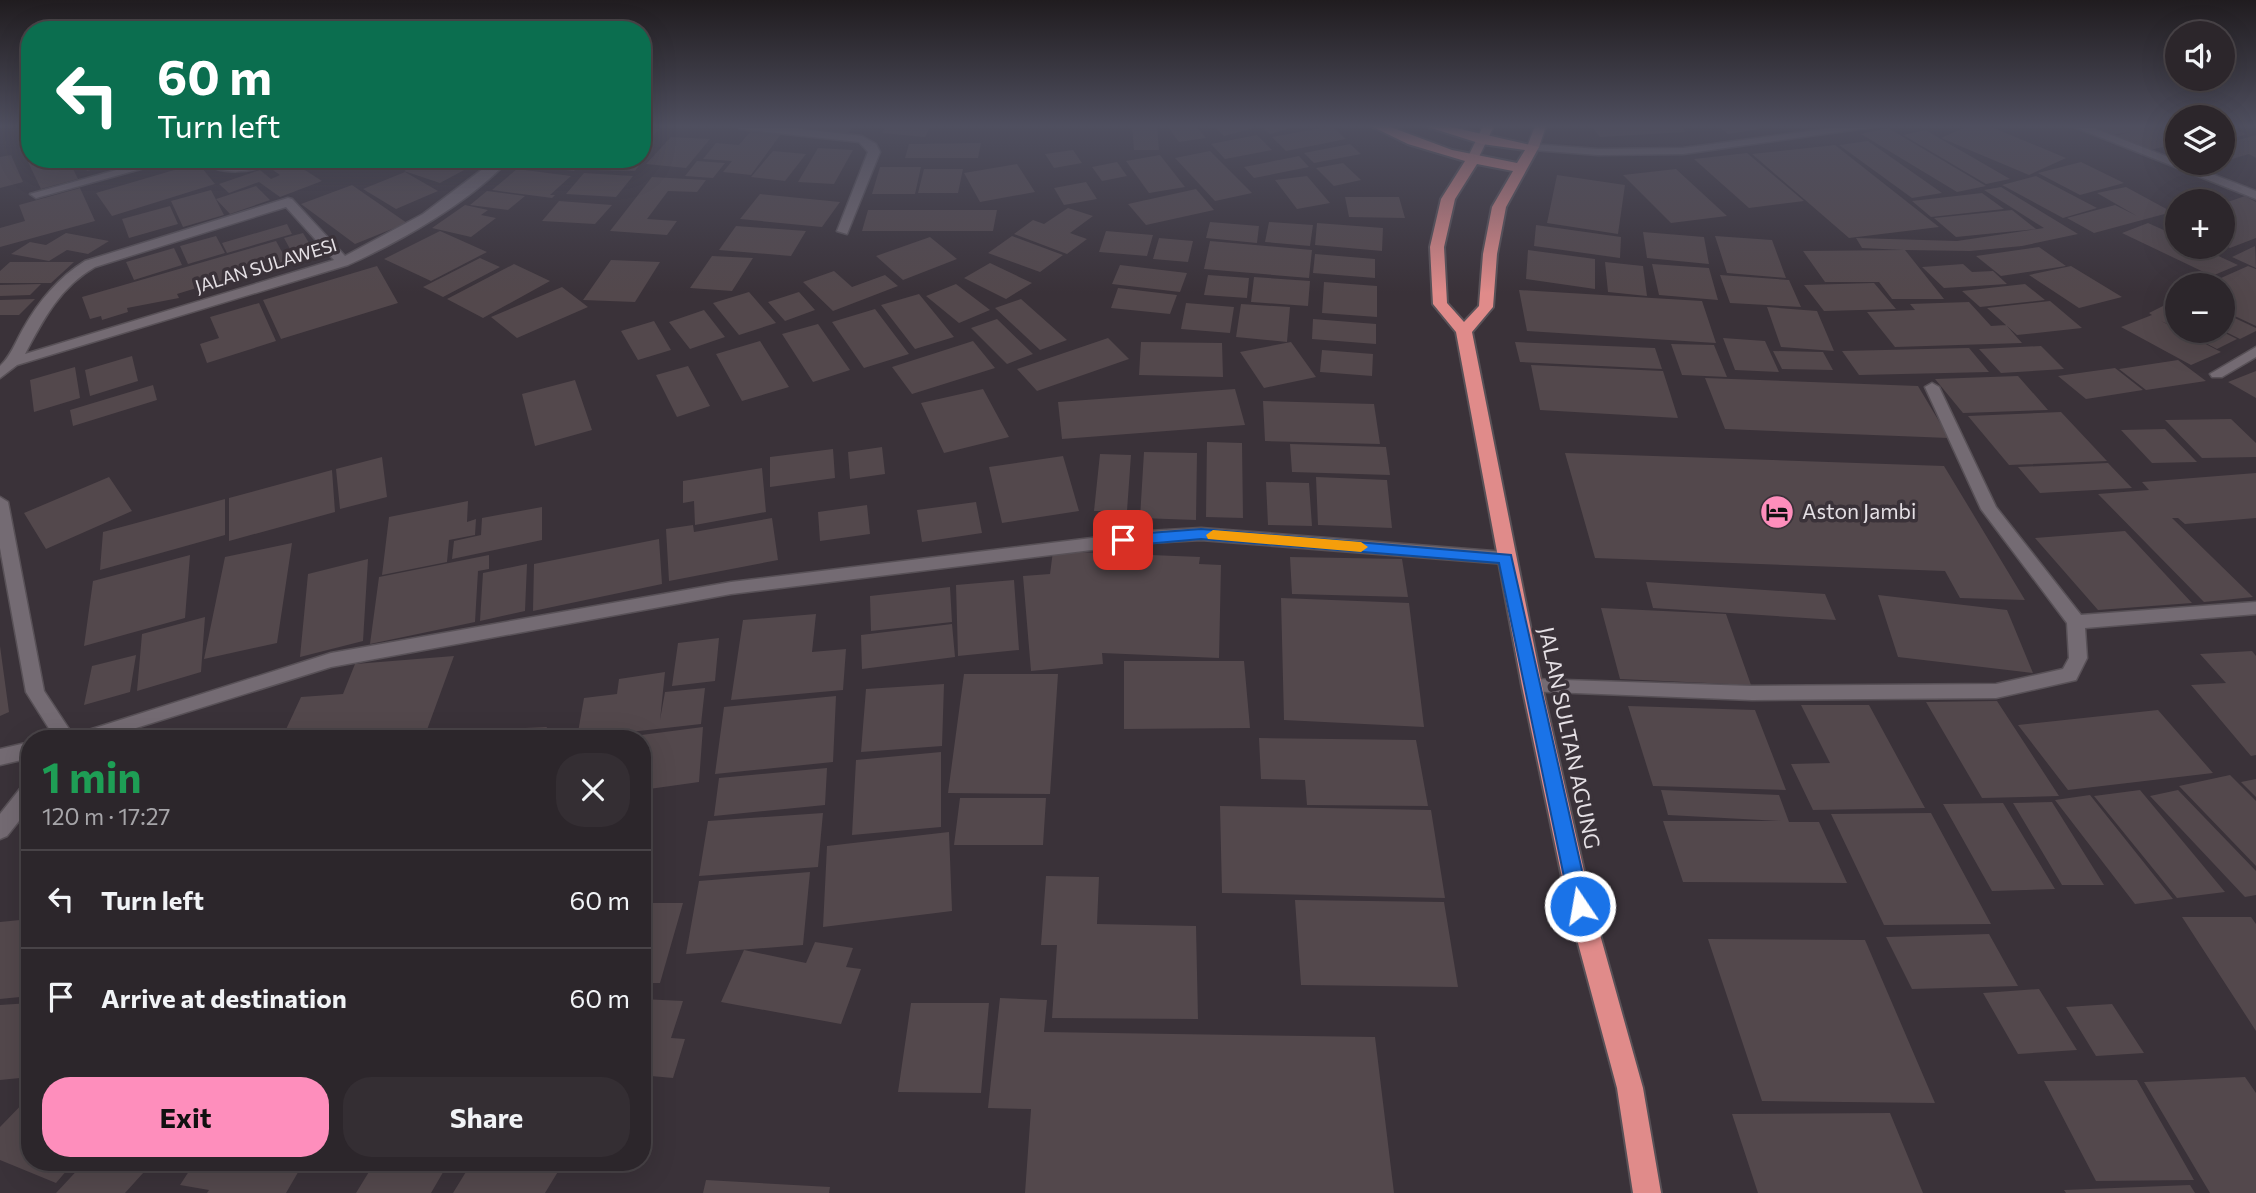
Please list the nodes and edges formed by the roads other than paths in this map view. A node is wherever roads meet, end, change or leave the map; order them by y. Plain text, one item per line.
1 (84, 182) edge
2 (474, 182) edge
3 (862, 182) edge
4 (1459, 182) edge
5 (1514, 182) edge
6 (2221, 182) edge
7 (36, 194) dead end
8 (2256, 195) edge
9 (843, 231) dead end
10 (343, 262) junction
11 (1464, 331) junction
12 (2256, 351) edge
13 (17, 361) junction
14 (0, 374) edge
15 (2217, 374) dead end
16 (1932, 387) dead end
17 (0, 502) edge
18 (1506, 558) junction
19 (2256, 608) edge
20 (2076, 622) junction
21 (1532, 686) junction
22 (60, 730) edge
23 (107, 730) edge
24 (21, 752) edge
25 (0, 757) edge
26 (21, 803) edge
27 (0, 830) edge
28 (1647, 1193) edge

1 - 7 street
2 - 10 street, JALAN SULAWESI
3 - 9 street
4 - 11 highway
5 - 11 highway
6 - 8 street
10 - 13 street, JALAN SULAWESI
10 - 13 street
11 - 18 highway, JALAN SULTAN AGUNG
12 - 15 street
13 - 14 street
16 - 20 street
17 - 22 street
18 - 21 highway, JALAN SULTAN AGUNG
18 - 23 street
19 - 20 street
20 - 21 street
21 - 28 highway, JALAN SULTAN AGUNG
24 - 25 street
26 - 27 street

